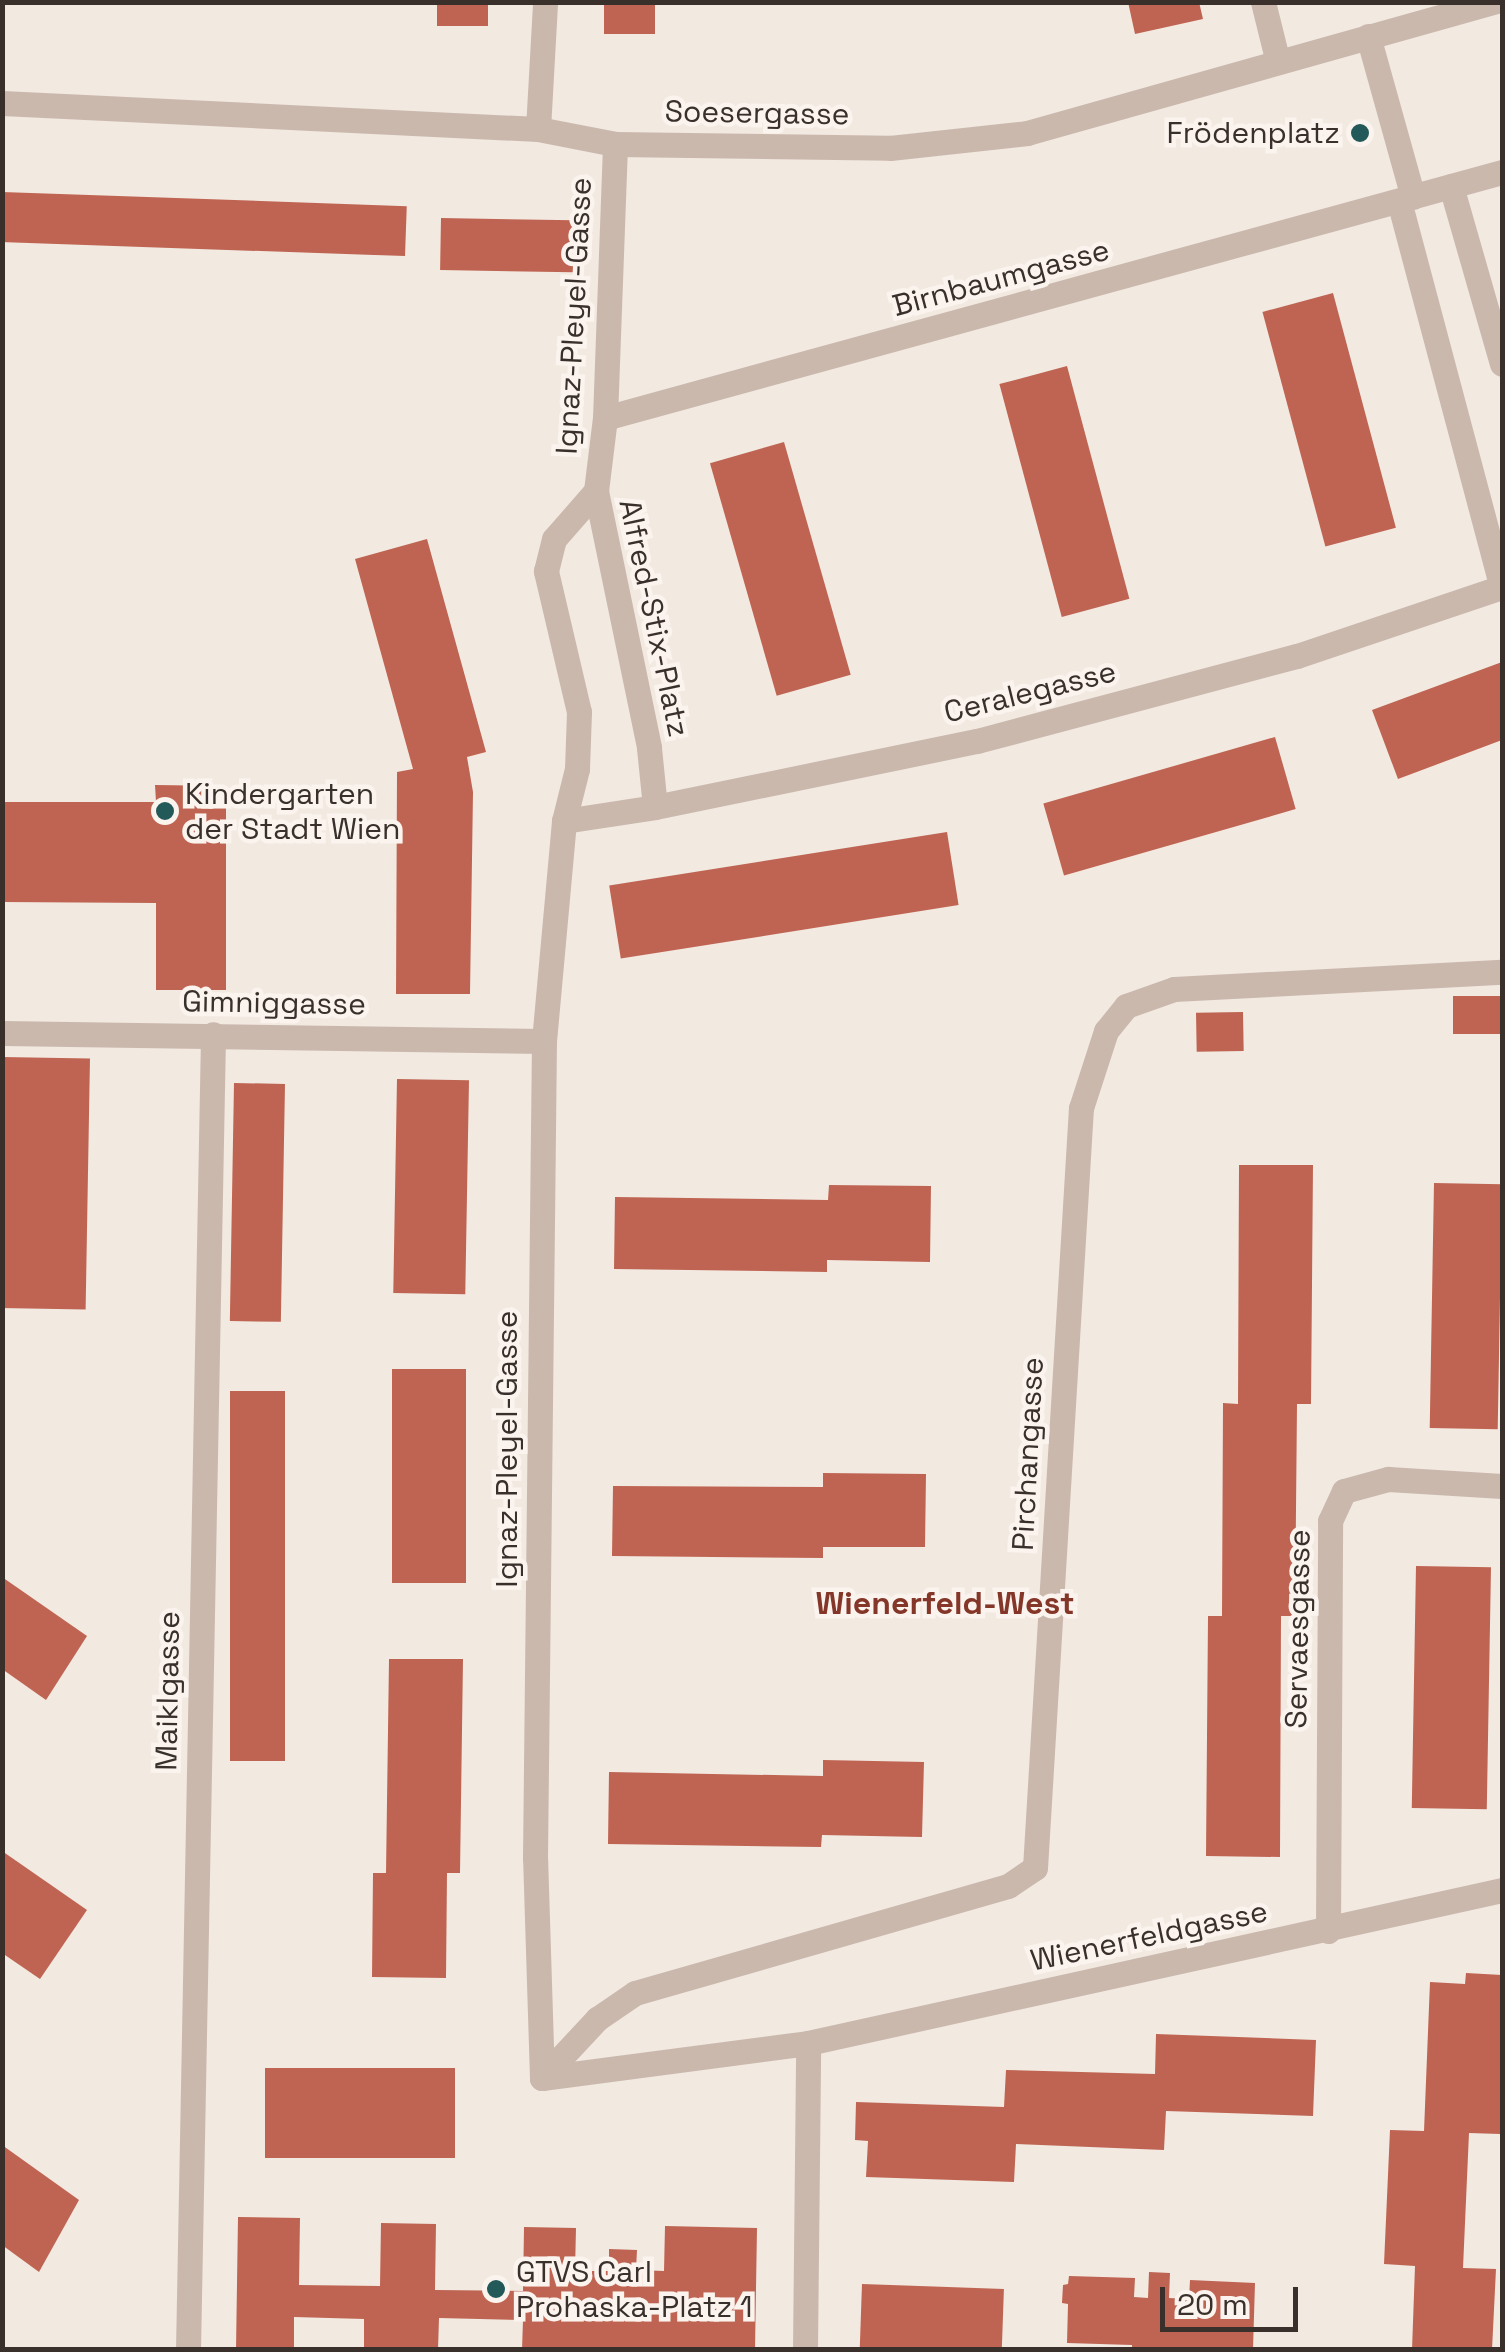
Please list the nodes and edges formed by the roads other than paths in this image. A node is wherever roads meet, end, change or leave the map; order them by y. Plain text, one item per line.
1 (545, 2) edge
2 (1264, 2) edge
3 (1494, 2) edge
4 (1368, 36) junction
5 (1278, 62) junction
6 (2, 102) edge
7 (538, 129) junction
8 (615, 144) junction
9 (1502, 172) edge
10 (1451, 186) junction
11 (1406, 199) junction
12 (1502, 364) edge
13 (604, 418) junction
14 (596, 491) junction
15 (1502, 587) edge
16 (655, 807) junction
17 (564, 820) junction
18 (1502, 972) edge
19 (2, 1033) edge
20 (214, 1034) junction
21 (544, 1041) junction
22 (1502, 1486) edge
23 (1502, 1890) edge
24 (1328, 1930) junction
25 (808, 2042) junction
26 (542, 2078) junction
27 (188, 2350) edge
28 (805, 2350) edge

1 - 7 street
2 - 5 street
3 - 4 street, Soesergasse
4 - 5 street, Soesergasse
4 - 11 street
5 - 8 street, Soesergasse
6 - 7 street, Soesergasse
7 - 8 street, Soesergasse
8 - 13 street, Ignaz-Pleyel-Gasse
9 - 10 street, Birnbaumgasse
10 - 11 street, Birnbaumgasse
10 - 12 street
11 - 13 street, Birnbaumgasse
11 - 15 street
13 - 14 street, Ignaz-Pleyel-Gasse
14 - 16 street, Alfred-Stix-Platz
14 - 17 street, Alfred-Stix-Platz
15 - 16 street, Ceralegasse
16 - 17 street, Ceralegasse
17 - 21 street, Ignaz-Pleyel-Gasse
18 - 26 street, Pirchangasse
19 - 20 street, Gimniggasse
20 - 21 street, Gimniggasse
20 - 27 street, Maiklgasse
21 - 26 street, Ignaz-Pleyel-Gasse
22 - 24 street, Servaesgasse
23 - 24 street, Wienerfeldgasse
24 - 25 street, Wienerfeldgasse
25 - 26 street, Wienerfeldgasse
25 - 28 street

